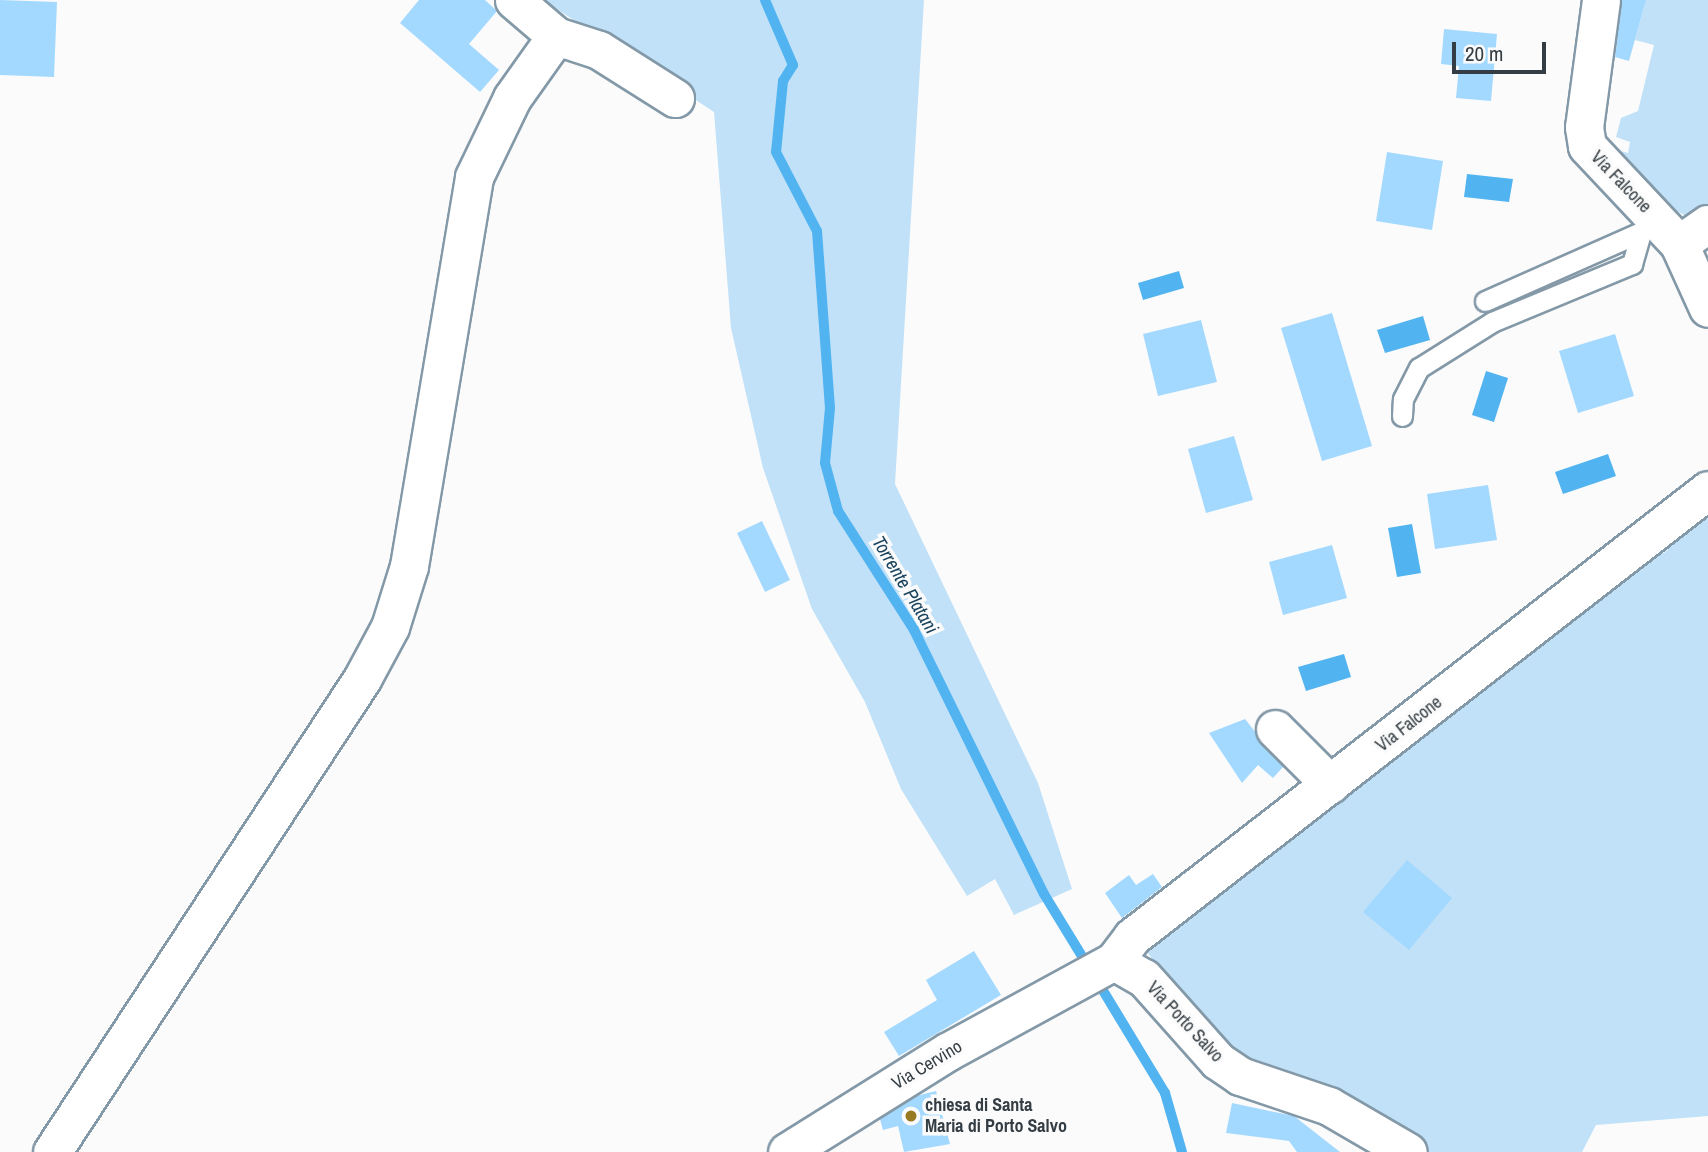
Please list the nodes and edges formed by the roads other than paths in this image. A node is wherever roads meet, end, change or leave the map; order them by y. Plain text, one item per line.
1 (1601, 0) edge
2 (517, 2) edge
3 (556, 36) junction
4 (675, 98) dead end
5 (1693, 234) edge
6 (1485, 300) dead end
7 (1708, 308) edge
8 (1402, 416) dead end
9 (1708, 490) edge
10 (1275, 729) dead end
11 (1330, 784) junction
12 (1114, 961) junction
13 (52, 1152) edge
14 (787, 1152) edge
15 (1408, 1152) edge

1 - 5 street, Via Falcone
2 - 3 street
3 - 4 street
3 - 13 street
5 - 7 street, Via Falcone
6 - 8 lane
9 - 11 street, Via Falcone
10 - 11 street
11 - 12 street, Via Falcone
12 - 14 street, Via Cervino
12 - 15 street, Via Porto Salvo

